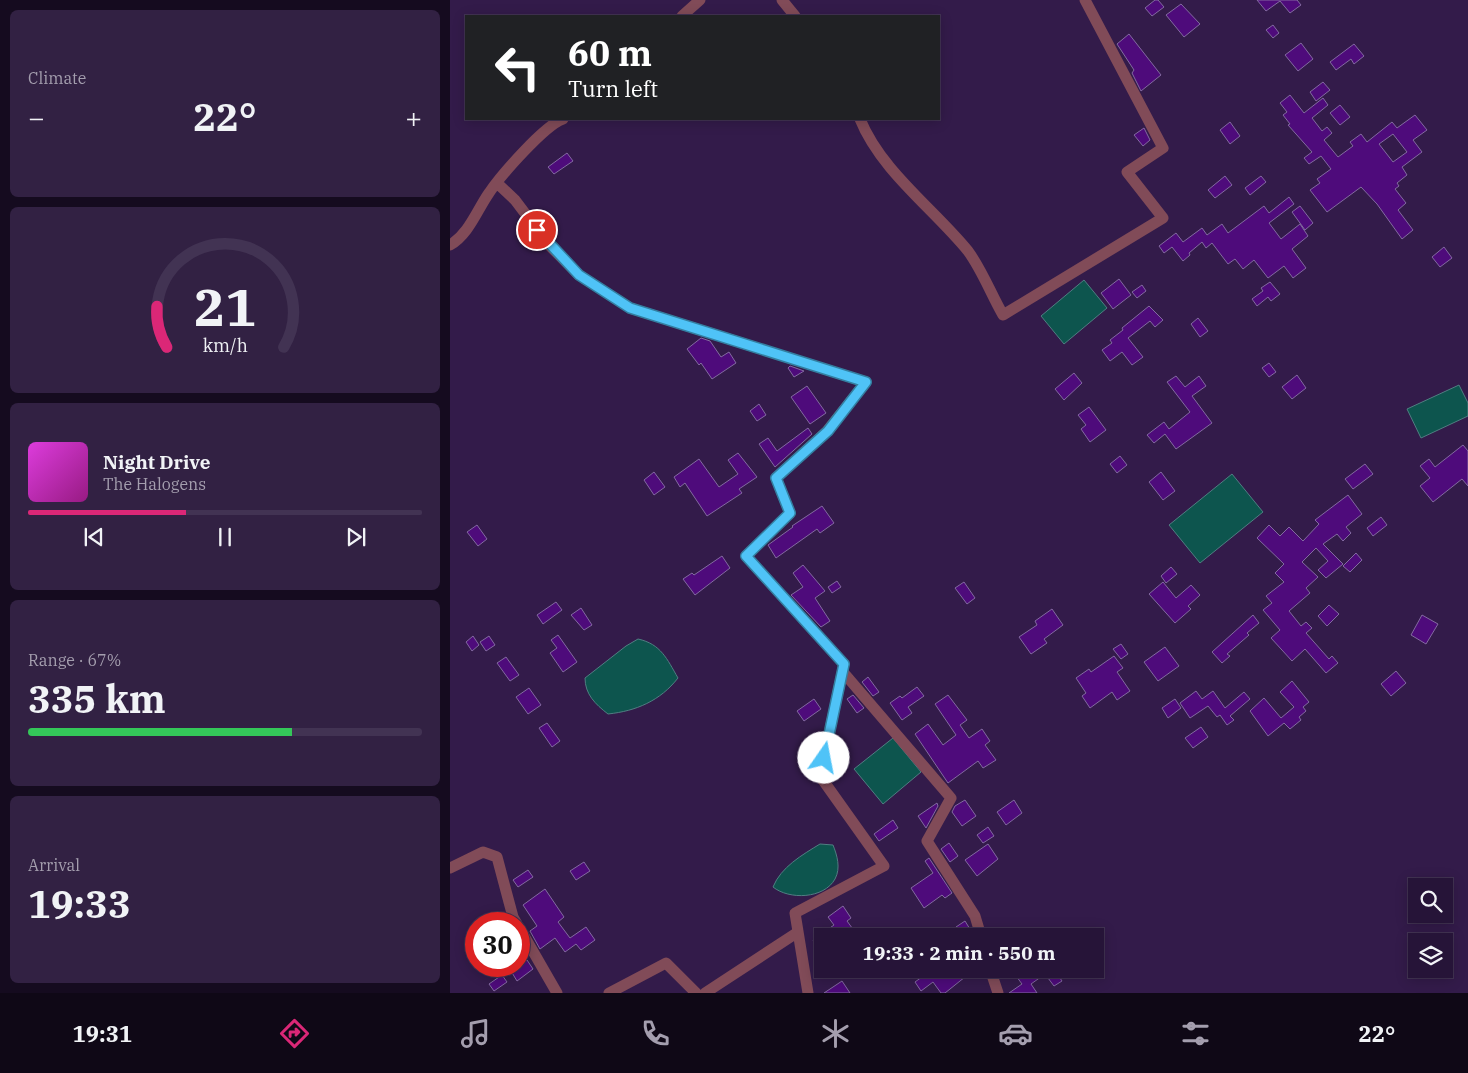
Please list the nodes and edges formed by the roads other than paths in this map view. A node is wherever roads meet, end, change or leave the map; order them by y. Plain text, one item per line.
1 (700, 0) edge
2 (782, 0) edge
3 (1085, 0) edge
4 (683, 15) edge
5 (794, 15) edge
6 (560, 120) edge
7 (860, 120) edge
8 (497, 183) junction
9 (450, 245) edge
10 (843, 672) junction
11 (450, 868) edge
12 (512, 912) edge
13 (979, 928) edge
14 (798, 932) junction
15 (530, 946) edge
16 (993, 978) edge
17 (557, 993) edge
18 (609, 993) edge
19 (696, 993) edge
20 (705, 993) edge
21 (808, 993) edge
22 (998, 993) edge

1 - 4 street
2 - 5 street
3 - 7 street
6 - 8 street
8 - 9 street
8 - 10 street
10 - 13 street
10 - 14 street
11 - 12 street
14 - 20 street
14 - 21 street
15 - 17 street
16 - 22 street
18 - 19 street

